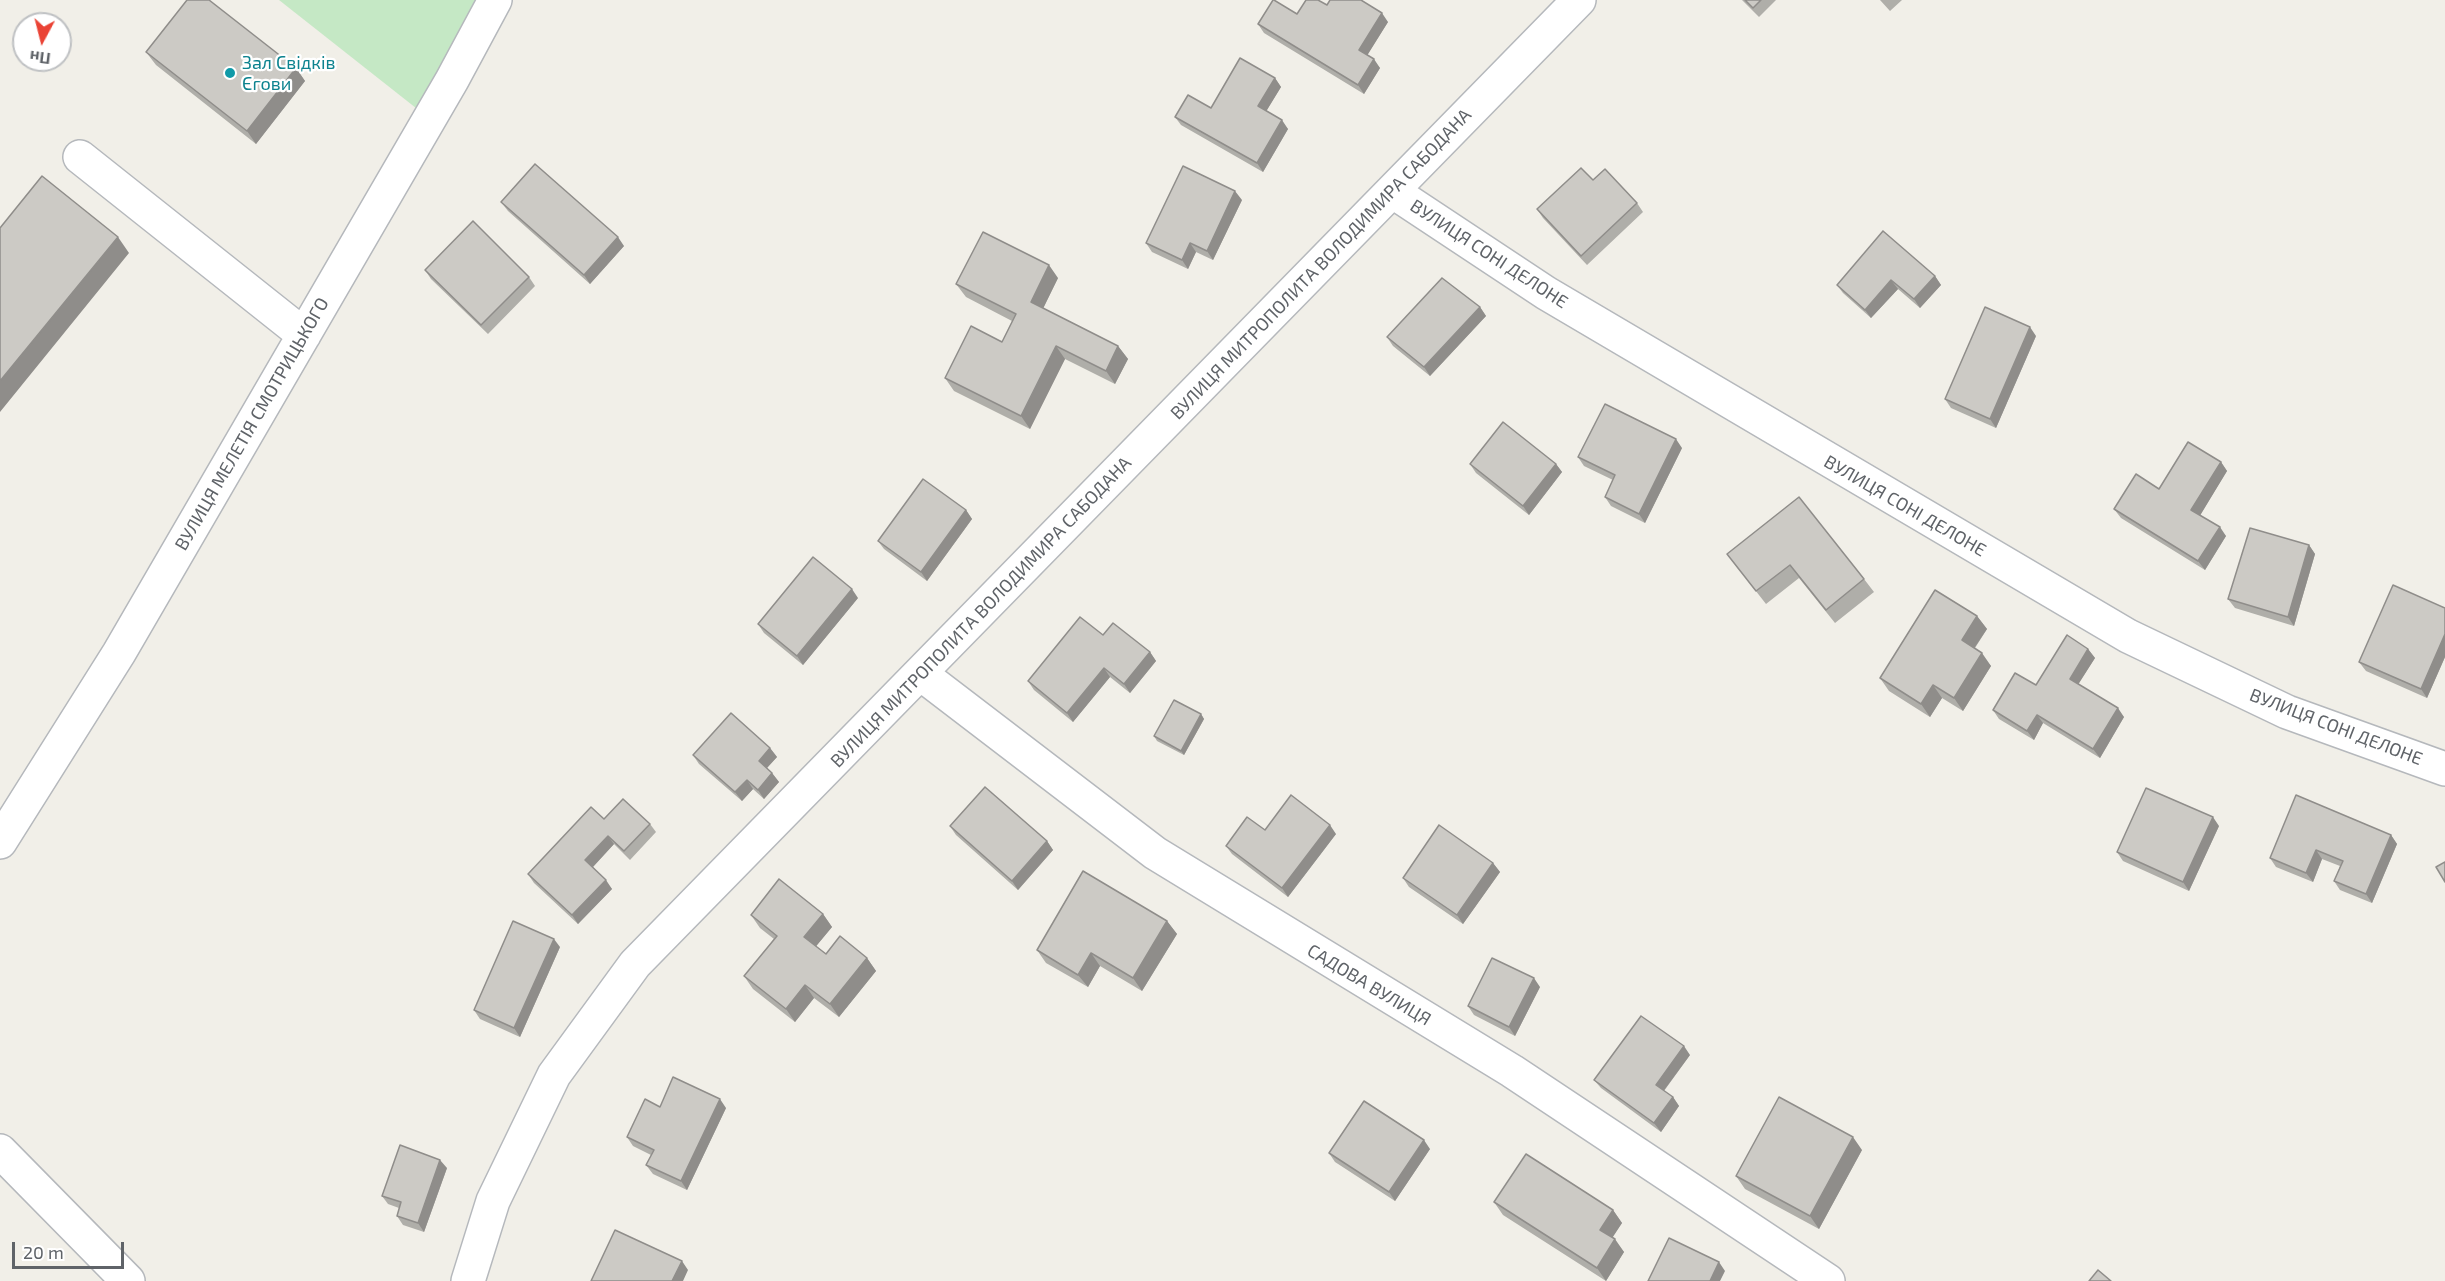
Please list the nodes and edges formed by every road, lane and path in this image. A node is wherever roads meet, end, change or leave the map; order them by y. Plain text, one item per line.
1 (495, 0) edge
2 (1579, 0) edge
3 (80, 157) dead end
4 (1392, 190) junction
5 (304, 335) junction
6 (921, 674) junction
7 (2445, 769) edge
8 (0, 842) edge
9 (0, 1151) edge
10 (128, 1281) edge
11 (468, 1281) edge
12 (1828, 1281) edge

1 - 5 street, ВУЛИЦЯ МЕЛЕТІЯ СМОТРИЦЬКОГО
2 - 4 street, ВУЛИЦЯ МИТРОПОЛИТА ВОЛОДИМИРА САБОДАНА
3 - 5 street
4 - 6 street, ВУЛИЦЯ МИТРОПОЛИТА ВОЛОДИМИРА САБОДАНА
4 - 7 street, ВУЛИЦЯ СОНІ ДЕЛОНЕ
5 - 8 street, ВУЛИЦЯ МЕЛЕТІЯ СМОТРИЦЬКОГО
6 - 11 street, ВУЛИЦЯ МИТРОПОЛИТА ВОЛОДИМИРА САБОДАНА
6 - 12 street, САДОВА ВУЛИЦЯ
9 - 10 street

